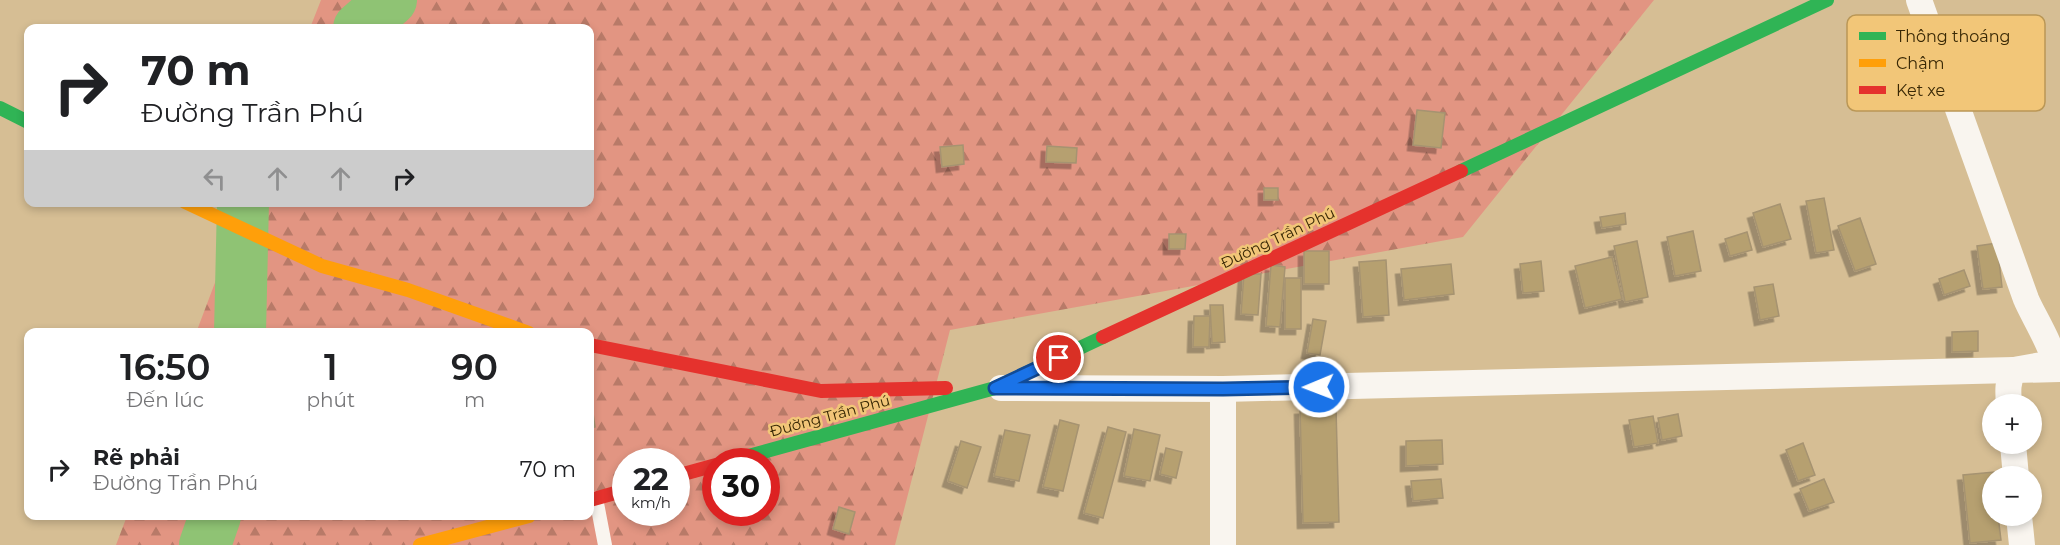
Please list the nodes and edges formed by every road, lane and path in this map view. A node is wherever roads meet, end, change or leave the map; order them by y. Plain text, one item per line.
1 (1827, 0) edge
2 (1919, 0) edge
3 (1924, 15) edge
4 (0, 108) edge
5 (1959, 111) edge
6 (24, 120) edge
7 (194, 207) edge
8 (515, 328) edge
9 (594, 346) edge
10 (2060, 369) edge
11 (2014, 370) junction
12 (995, 388) junction
13 (1223, 389) junction
14 (2008, 394) edge
15 (778, 448) edge
16 (612, 494) edge
17 (594, 499) edge
18 (594, 503) edge
19 (514, 520) edge
20 (2020, 526) edge
21 (420, 545) edge
22 (605, 545) edge
23 (1223, 545) edge
24 (2022, 545) edge

1 - 12 main road, Đường Trần Phú
2 - 3 street
4 - 6 main road
5 - 11 street
7 - 8 main road
9 - 12 main road
10 - 11 street
11 - 13 street
11 - 14 street
12 - 13 street
12 - 15 main road, Đường Trần Phú
13 - 23 street
16 - 17 main road
18 - 22 lane
19 - 21 main road
20 - 24 street

